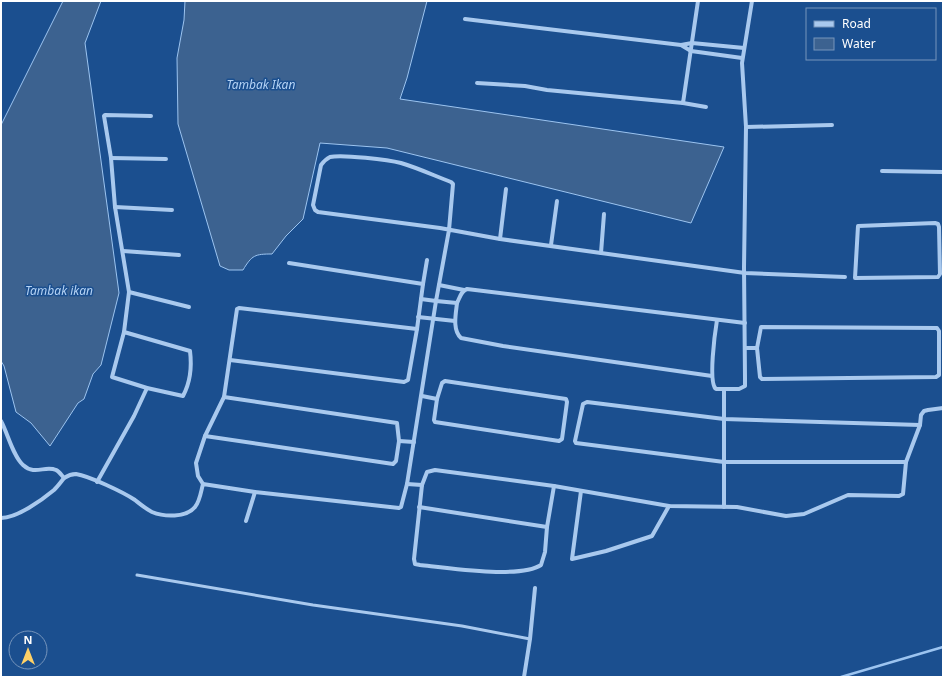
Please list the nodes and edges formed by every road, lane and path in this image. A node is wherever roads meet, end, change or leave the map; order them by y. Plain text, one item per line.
1 (698, 1) edge
2 (752, 1) edge
3 (465, 19) dead end
4 (692, 43) junction
5 (682, 45) junction
6 (744, 48) junction
7 (691, 51) junction
8 (742, 58) junction
9 (478, 83) dead end
10 (683, 103) junction
11 (706, 107) dead end
12 (151, 116) dead end
13 (832, 125) dead end
14 (746, 127) junction
15 (111, 158) junction
16 (166, 159) dead end
17 (882, 171) dead end
18 (943, 172) edge
19 (506, 189) dead end
20 (557, 201) dead end
21 (115, 207) junction
22 (172, 210) dead end
23 (604, 214) dead end
24 (449, 230) junction
25 (500, 239) junction
26 (551, 246) junction
27 (941, 250) edge
28 (122, 251) junction
29 (601, 253) junction
30 (178, 255) dead end
31 (428, 260) dead end
32 (289, 263) dead end
33 (744, 273) junction
34 (845, 277) dead end
35 (422, 284) junction
36 (438, 285) junction
37 (464, 290) junction
38 (129, 292) junction
39 (421, 299) junction
40 (436, 300) junction
41 (457, 303) junction
42 (189, 307) dead end
43 (418, 317) junction
44 (432, 319) junction
45 (716, 320) junction
46 (455, 321) junction
47 (745, 323) junction
48 (417, 329) junction
49 (124, 332) junction
50 (745, 348) junction
51 (757, 348) junction
52 (230, 360) junction
53 (712, 376) junction
54 (147, 388) junction
55 (724, 390) junction
56 (422, 396) junction
57 (224, 397) junction
58 (437, 399) junction
59 (943, 408) edge
60 (724, 419) junction
61 (1, 421) edge
62 (920, 425) junction
63 (205, 436) junction
64 (399, 441) junction
65 (414, 442) junction
66 (724, 462) junction
67 (906, 462) junction
68 (64, 478) junction
69 (97, 482) junction
70 (203, 484) junction
71 (407, 484) junction
72 (422, 485) junction
73 (554, 486) junction
74 (581, 491) junction
75 (255, 492) junction
76 (669, 506) junction
77 (419, 507) junction
78 (724, 507) junction
79 (1, 518) edge
80 (246, 521) dead end
81 (547, 527) junction
82 (137, 575) dead end
83 (535, 588) dead end
84 (530, 639) junction
85 (524, 677) edge

1 - 4 street
2 - 6 street
3 - 5 street
4 - 5 street
4 - 6 street
4 - 7 street
5 - 7 street
6 - 8 street
7 - 8 street
7 - 10 street
8 - 14 street
9 - 10 street
10 - 11 street
12 - 15 street
13 - 14 street
14 - 33 street
15 - 16 street
15 - 21 street
17 - 18 street
19 - 25 street
20 - 26 street
21 - 22 street
21 - 28 street
23 - 29 street
24 - 24 street
24 - 25 street
24 - 36 street
25 - 26 street
26 - 29 street
27 - 27 street
28 - 30 street
28 - 38 street
29 - 33 street
31 - 35 street
32 - 35 street
33 - 34 street
33 - 47 street
35 - 39 street
36 - 37 street
36 - 40 street
37 - 41 street
37 - 45 street
38 - 42 street
38 - 49 street
39 - 40 street
39 - 43 street
40 - 41 street
40 - 44 street
41 - 46 street
43 - 44 street
43 - 48 street
44 - 46 street
44 - 56 street
45 - 47 street
45 - 53 street
46 - 53 street
47 - 50 street
48 - 52 street
48 - 52 street
49 - 54 street
49 - 54 street
50 - 51 street
50 - 55 street
51 - 51 street
52 - 57 street
53 - 55 street
54 - 69 street
55 - 60 street
56 - 58 street
56 - 65 street
57 - 63 street
57 - 64 street
58 - 58 street
59 - 62 street
60 - 62 street
60 - 66 street
60 - 66 street
61 - 68 street
62 - 67 street
63 - 64 street
63 - 70 street
64 - 65 street
65 - 71 street
66 - 67 street
66 - 78 street
67 - 78 street
68 - 69 street
68 - 79 street
69 - 70 street
70 - 75 street
71 - 72 street
71 - 75 street
72 - 73 street
72 - 77 street
73 - 74 street
73 - 81 street
74 - 76 street
74 - 76 street
75 - 80 street
76 - 78 street
77 - 81 street
77 - 81 street
82 - 84 lane
83 - 84 street
84 - 85 street

